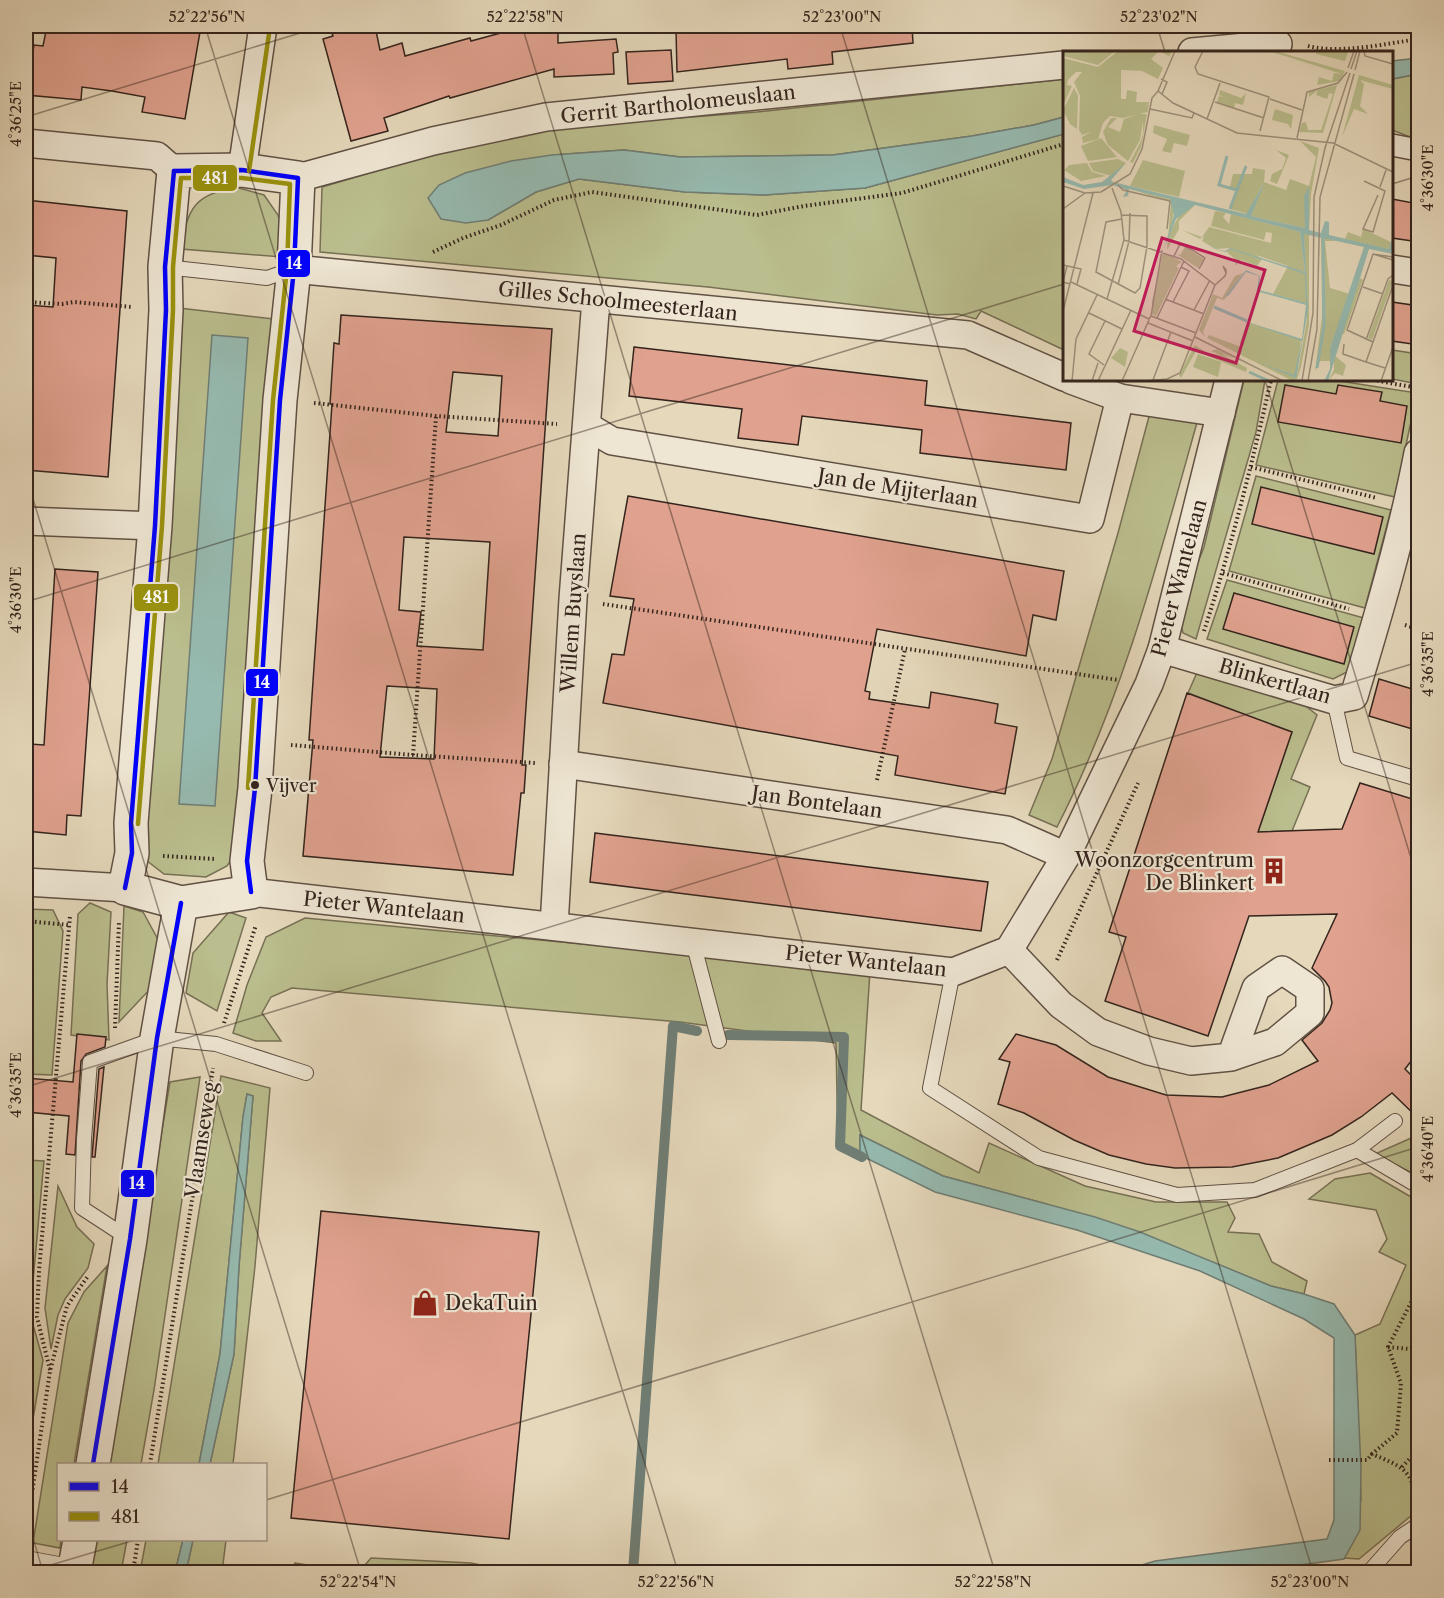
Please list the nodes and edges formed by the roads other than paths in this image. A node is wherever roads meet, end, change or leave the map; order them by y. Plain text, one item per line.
1 (263, 26) edge
2 (1277, 41) edge
3 (1200, 51) edge
4 (1063, 65) edge
5 (26, 143) edge
6 (1393, 145) edge
7 (1419, 150) edge
8 (242, 170) junction
9 (174, 171) junction
10 (298, 178) junction
11 (165, 267) junction
12 (294, 269) junction
13 (1393, 269) edge
14 (1419, 273) edge
15 (596, 299) junction
16 (1063, 376) edge
17 (1075, 381) edge
18 (1229, 381) edge
19 (1120, 393) junction
20 (1221, 413) junction
21 (586, 426) junction
22 (1419, 453) edge
23 (26, 521) edge
24 (155, 526) junction
25 (1162, 649) junction
26 (1334, 700) junction
27 (563, 764) junction
28 (1419, 779) edge
29 (1066, 856) junction
30 (249, 877) junction
31 (26, 882) edge
32 (125, 888) junction
33 (181, 903) junction
34 (554, 926) junction
35 (693, 942) junction
36 (1009, 950) junction
37 (953, 972) junction
38 (157, 1038) junction
39 (719, 1041) dead end
40 (1231, 1057) dead end
41 (306, 1073) dead end
42 (1395, 1121) dead end
43 (1357, 1150) junction
44 (1419, 1186) edge
45 (130, 1239) junction
46 (93, 1463) edge
47 (1418, 1526) edge
48 (26, 1558) edge
49 (77, 1560) edge
50 (1369, 1572) edge

1 - 8 street
2 - 3 street
4 - 10 street, Gerrit Bartholomeuslaan
5 - 9 street
6 - 7 street
8 - 9 street
8 - 10 street
9 - 11 street
10 - 12 street
11 - 12 lane, Gilles Schoolmeesterlaan
11 - 24 street
12 - 15 street, Gilles Schoolmeesterlaan
12 - 30 street
13 - 14 street
15 - 16 street, Gilles Schoolmeesterlaan
15 - 21 street, Willem Buyslaan
17 - 19 street
18 - 20 street, Pieter Wantelaan
19 - 20 street
19 - 21 street, Jan de Mijterlaan
20 - 25 street, Pieter Wantelaan
21 - 27 street, Willem Buyslaan
22 - 26 street, Blinkertlaan
23 - 24 street
24 - 32 street
25 - 26 street, Blinkertlaan
25 - 29 street, Pieter Wantelaan
26 - 28 lane
27 - 29 street, Jan Bontelaan
27 - 34 street, Willem Buyslaan
29 - 36 street, Pieter Wantelaan
30 - 33 street
30 - 34 street, Pieter Wantelaan
31 - 32 street
32 - 33 street
33 - 38 street
34 - 35 street, Pieter Wantelaan
35 - 37 street, Pieter Wantelaan
35 - 39 lane
36 - 37 street, Pieter Wantelaan
36 - 40 street
37 - 43 lane
38 - 41 lane
38 - 45 street
38 - 45 lane
42 - 43 lane
43 - 44 lane
45 - 46 street
47 - 50 lane
48 - 49 lane

